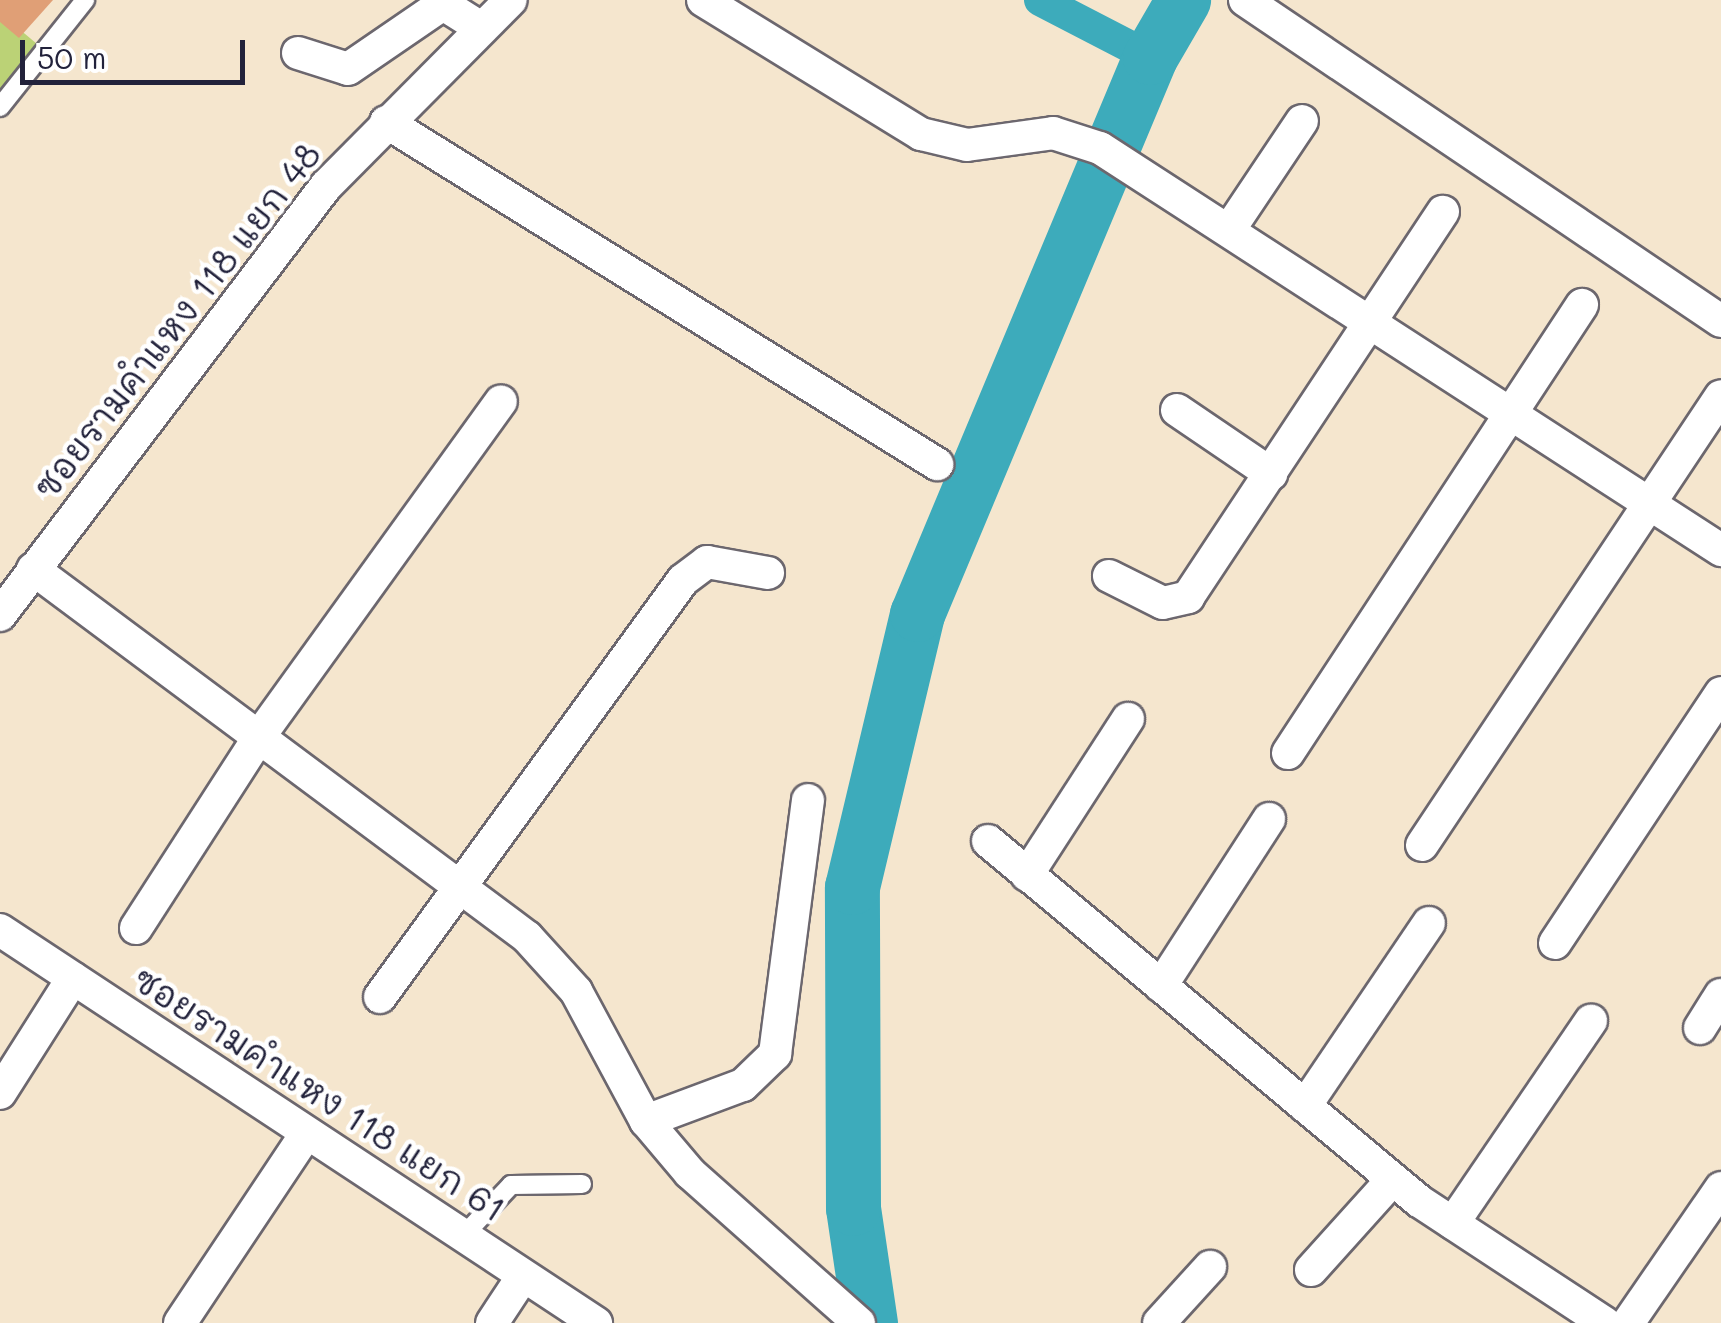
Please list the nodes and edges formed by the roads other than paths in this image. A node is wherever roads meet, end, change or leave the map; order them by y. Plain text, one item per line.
1 (85, 0) edge
2 (511, 0) edge
3 (703, 0) edge
4 (1245, 0) edge
5 (481, 28) junction
6 (298, 53) dead end
7 (0, 107) edge
8 (1302, 121) dead end
9 (386, 122) junction
10 (1443, 212) dead end
11 (1230, 230) junction
12 (1582, 305) dead end
13 (1721, 321) edge
14 (1369, 322) junction
15 (1721, 396) edge
16 (501, 401) dead end
17 (1177, 410) dead end
18 (1509, 411) junction
19 (937, 464) dead end
20 (1271, 474) junction
21 (1649, 504) junction
22 (1721, 550) edge
23 (34, 570) junction
24 (768, 572) dead end
25 (1109, 576) dead end
26 (0, 615) edge
27 (1721, 693) edge
28 (1128, 719) dead end
29 (261, 734) junction
30 (1288, 753) dead end
31 (808, 800) dead end
32 (1270, 819) dead end
33 (988, 841) dead end
34 (1422, 845) dead end
35 (1027, 874) junction
36 (459, 882) junction
37 (1430, 923) dead end
38 (136, 928) dead end
39 (0, 930) edge
40 (1555, 943) dead end
41 (73, 978) junction
42 (1161, 986) junction
43 (1721, 996) edge
44 (380, 997) dead end
45 (1591, 1021) dead end
46 (1700, 1028) dead end
47 (0, 1093) edge
48 (1305, 1106) junction
49 (646, 1121) junction
50 (306, 1134) junction
51 (1394, 1179) junction
52 (582, 1184) dead end
53 (1721, 1188) edge
54 (1453, 1222) junction
55 (463, 1236) junction
56 (1210, 1266) dead end
57 (1311, 1270) dead end
58 (524, 1276) junction
59 (1569, 1314) edge
60 (180, 1323) edge
61 (492, 1323) edge
62 (596, 1323) edge
63 (860, 1323) edge
64 (1159, 1323) edge
65 (1605, 1323) edge
66 (1628, 1323) edge

1 - 7 lane
2 - 5 street, ซอยรามคำแหง 118 แยก 48
3 - 11 street
4 - 13 street
5 - 6 street
5 - 9 street, ซอยรามคำแหง 118 แยก 48
8 - 11 street
9 - 19 street
9 - 23 street, ซอยรามคำแหง 118 แยก 48
10 - 14 street
11 - 14 street
12 - 18 street
14 - 18 street
14 - 20 street
15 - 21 street
16 - 29 street
17 - 20 street
18 - 21 street
18 - 30 street
20 - 25 street
21 - 22 street
21 - 34 street
23 - 26 street, ซอยรามคำแหง 118 แยก 48
23 - 29 street
24 - 36 street
27 - 40 street
28 - 35 street
29 - 36 street
29 - 38 street
31 - 49 street
32 - 42 street
33 - 35 street
35 - 42 street
36 - 44 street
36 - 49 street
37 - 48 street
39 - 41 street, ซอยรามคำแหง 118 แยก 61
41 - 47 street
41 - 50 street, ซอยรามคำแหง 118 แยก 61
42 - 48 street
43 - 46 street
45 - 54 street
48 - 51 street
49 - 63 street
50 - 55 street, ซอยรามคำแหง 118 แยก 61
50 - 60 street
51 - 54 street
51 - 57 street
52 - 55 lane
53 - 66 street
54 - 59 street
55 - 58 street, ซอยรามคำแหง 118 แยก 61
56 - 64 street
58 - 61 street
58 - 62 street, ซอยรามคำแหง 118 แยก 61
59 - 65 street

